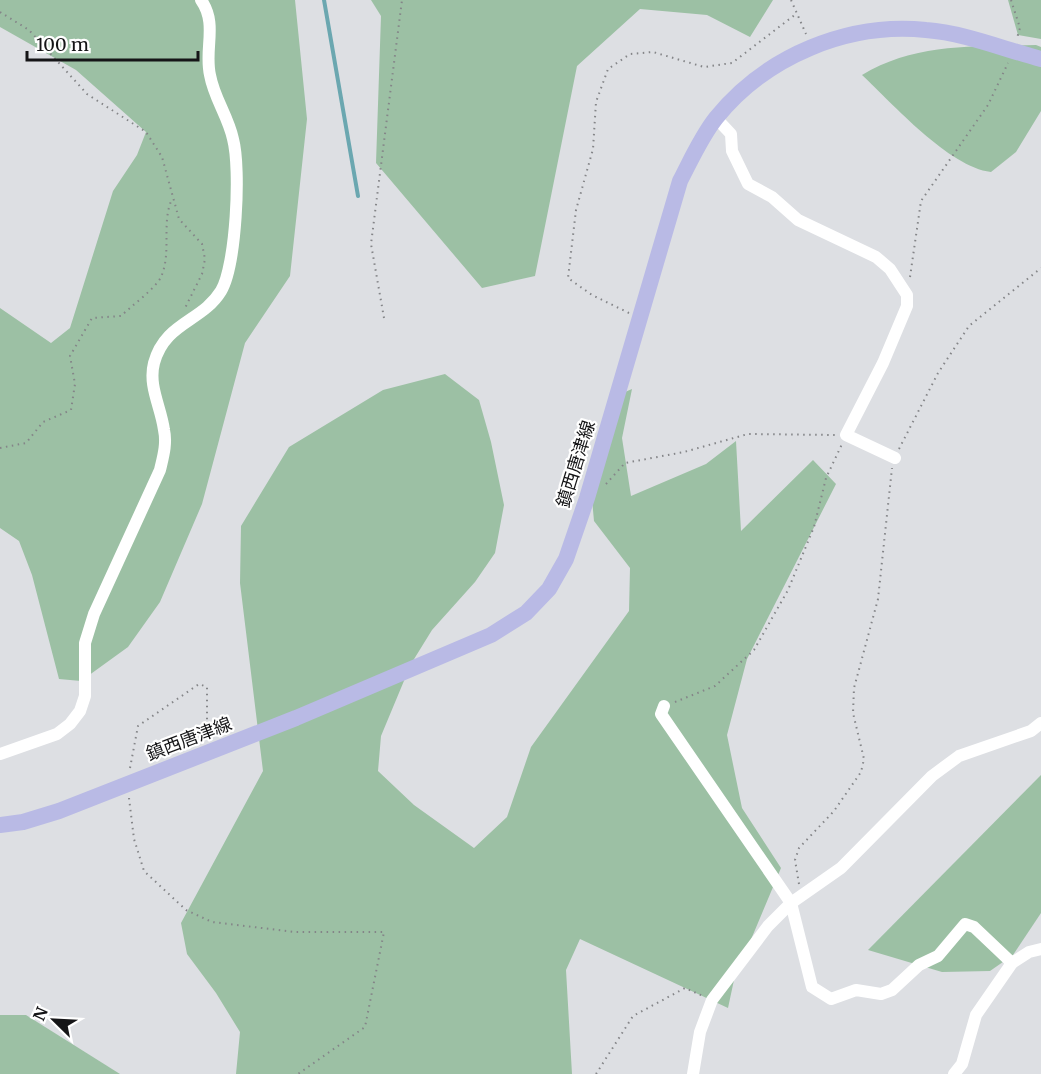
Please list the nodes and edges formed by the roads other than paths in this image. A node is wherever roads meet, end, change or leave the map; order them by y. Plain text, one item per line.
1 (201, 0) edge
2 (1041, 59) edge
3 (716, 118) junction
4 (895, 458) road end
5 (663, 706) road end
6 (1041, 723) edge
7 (0, 754) edge
8 (0, 825) edge
9 (796, 899) junction
10 (1041, 949) edge
11 (1012, 963) junction
12 (693, 1074) edge
13 (954, 1074) edge

1 - 7 street
2 - 3 main road, 鎮西唐津線
3 - 4 street
3 - 8 main road, 鎮西唐津線
5 - 9 street
6 - 9 street
9 - 11 street
9 - 12 street
10 - 11 street
11 - 13 street

